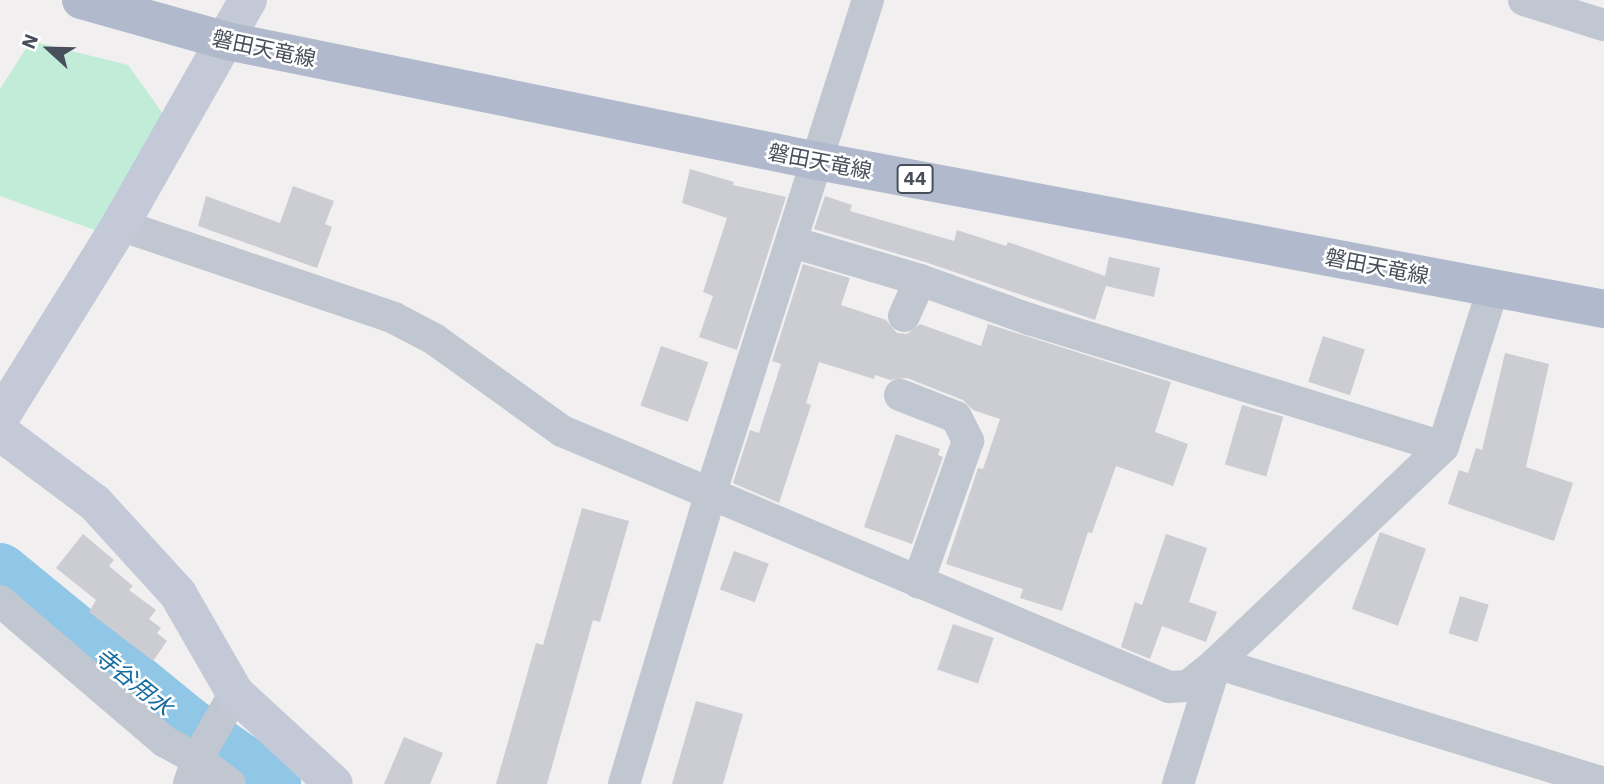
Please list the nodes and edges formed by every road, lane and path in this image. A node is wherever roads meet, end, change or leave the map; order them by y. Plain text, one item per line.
1 (81, 0) edge
2 (248, 0) edge
3 (868, 0) edge
4 (1524, 0) edge
5 (1604, 25) edge
6 (227, 41) junction
7 (818, 161) junction
8 (120, 225) junction
9 (792, 242) junction
10 (920, 280) junction
11 (1493, 288) junction
12 (1604, 309) edge
13 (904, 316) dead end
14 (900, 395) dead end
15 (0, 418) edge
16 (0, 432) edge
17 (1443, 447) junction
18 (710, 495) junction
19 (918, 582) junction
20 (0, 601) edge
21 (1216, 663) junction
22 (235, 694) junction
23 (202, 755) edge
24 (1604, 783) edge
25 (230, 784) edge
26 (334, 784) edge
27 (624, 784) edge
28 (1178, 784) edge

1 - 6 main road, 磐田天竜線 / 44
2 - 6 street
3 - 7 street
4 - 5 street
6 - 7 main road, 磐田天竜線 / 44
6 - 8 street
7 - 9 street
7 - 11 main road, 磐田天竜線 / 44
8 - 15 street
8 - 18 street
9 - 10 street
9 - 18 street
10 - 13 street
10 - 17 street
11 - 12 main road, 磐田天竜線 / 44
11 - 17 street
14 - 19 street
16 - 22 street
17 - 21 street
18 - 19 street
18 - 27 street
19 - 21 street
20 - 23 street
21 - 24 street
21 - 28 street
22 - 23 street
22 - 26 street
23 - 25 street

